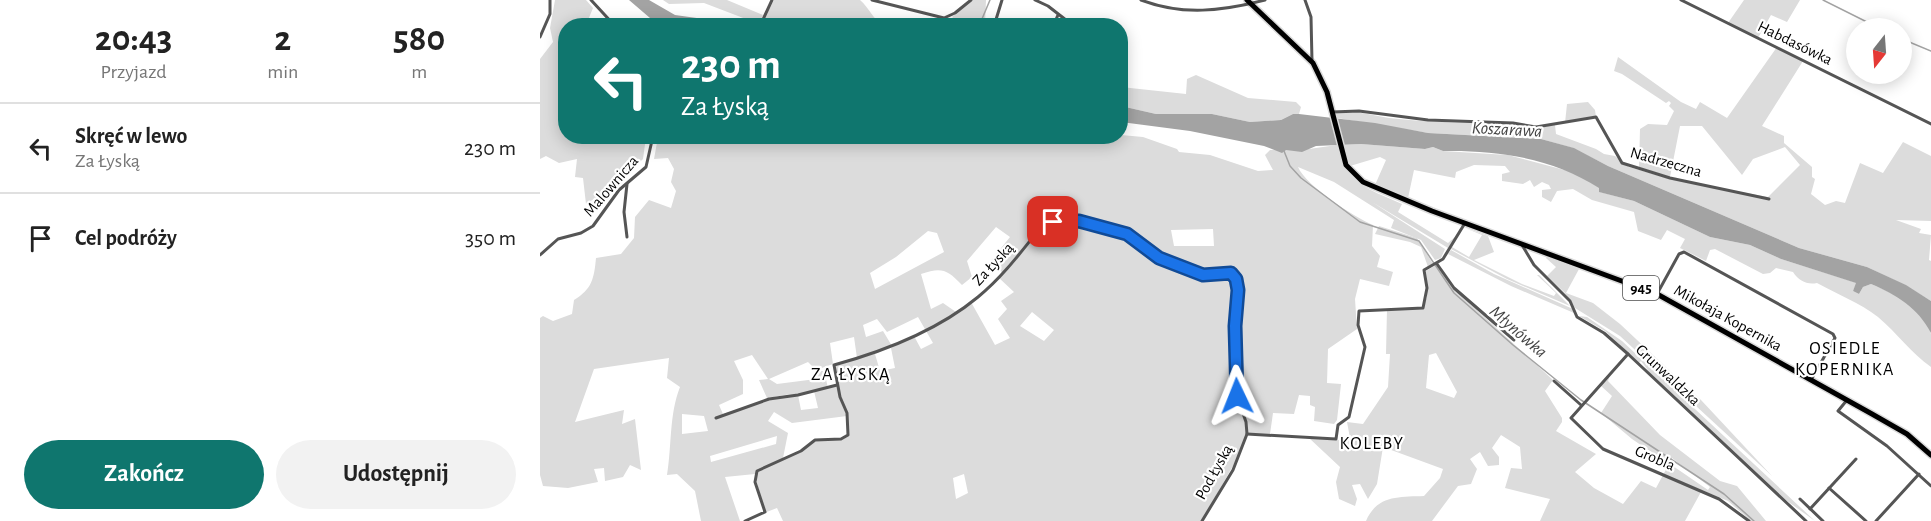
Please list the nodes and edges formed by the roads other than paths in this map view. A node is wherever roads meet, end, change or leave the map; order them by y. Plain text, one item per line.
1 (550, 0) edge
2 (591, 0) edge
3 (772, 0) edge
4 (872, 0) edge
5 (971, 0) edge
6 (1002, 0) edge
7 (1035, 0) edge
8 (1141, 0) edge
9 (1265, 0) edge
10 (1305, 0) edge
11 (1681, 0) edge
12 (1249, 2) edge
13 (1058, 15) junction
14 (608, 18) edge
15 (764, 18) edge
16 (996, 18) edge
17 (1057, 18) edge
18 (1063, 18) edge
19 (540, 37) edge
20 (1312, 63) junction
21 (1332, 112) junction
22 (1931, 124) edge
23 (650, 144) edge
24 (627, 183) junction
25 (1769, 199) dead end
26 (1465, 224) junction
27 (627, 237) dead end
28 (1521, 243) junction
29 (1535, 248) junction
30 (540, 255) edge
31 (1529, 258) junction
32 (1437, 264) junction
33 (1657, 294) junction
34 (1514, 340) dead end
35 (1628, 354) junction
36 (1811, 380) junction
37 (1554, 381) dead end
38 (837, 385) junction
39 (1848, 400) junction
40 (1581, 405) junction
41 (716, 418) dead end
42 (1247, 434) junction
43 (1931, 455) edge
44 (1856, 459) dead end
45 (1918, 474) junction
46 (1931, 486) edge
47 (1829, 488) junction
48 (1800, 499) dead end
49 (1810, 508) junction
50 (745, 521) edge
51 (1202, 521) edge
52 (1749, 521) edge
53 (1806, 521) edge
54 (1823, 521) edge
55 (1866, 521) edge
56 (1876, 521) edge

1 - 19 street
2 - 14 street
3 - 15 street
4 - 5 street
6 - 16 street
7 - 13 street
8 - 12 street
9 - 12 street
10 - 20 street
11 - 22 street, Habdasówka
12 - 20 main road, 945
13 - 17 street
13 - 18 street
20 - 21 main road, 945
21 - 25 street, Nadrzeczna
21 - 26 main road, Mikołaja Kopernika / 945
23 - 24 street, Malownicza
24 - 27 street
24 - 30 street, Malownicza
26 - 28 main road, Mikołaja Kopernika / 945
26 - 32 street
28 - 29 main road, Mikołaja Kopernika / 945
28 - 31 street, Grunwaldzka
29 - 31 street
29 - 33 main road, Mikołaja Kopernika / 945
31 - 35 street, Grunwaldzka
32 - 34 street
32 - 42 street
33 - 36 main road, Mikołaja Kopernika / 945
33 - 36 street
35 - 40 street
35 - 53 street, Grunwaldzka
36 - 39 main road, Mikołaja Kopernika / 945
37 - 40 street
38 - 41 street
38 - 42 street, Za Łyską
38 - 50 street
39 - 43 main road, Mikołaja Kopernika / 945
39 - 45 street
40 - 52 street, Grobla
42 - 51 street, Pod Łyską
44 - 47 street
45 - 46 street
45 - 56 street
47 - 49 street
47 - 55 street
48 - 49 street
49 - 54 street

